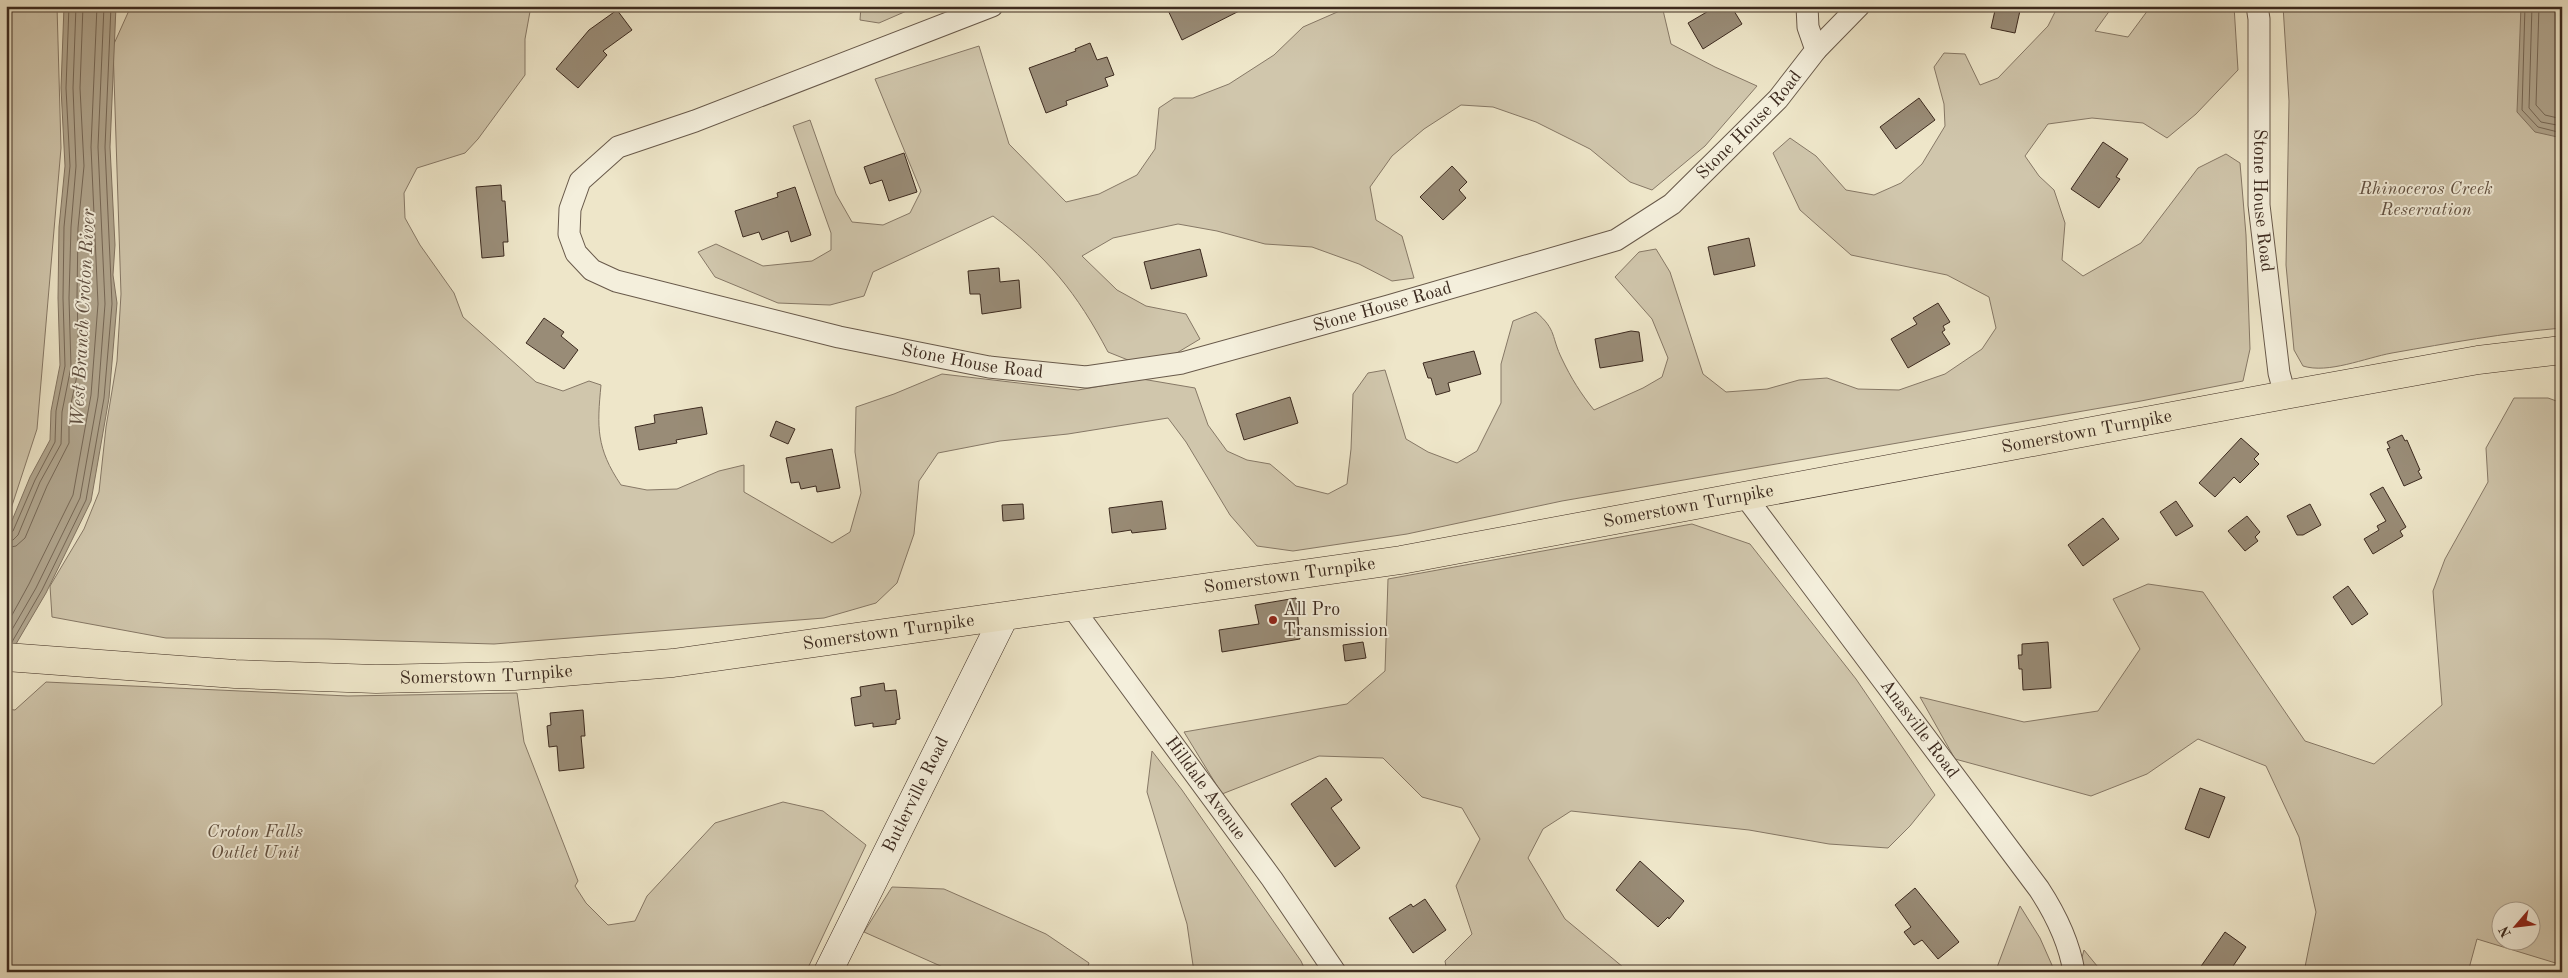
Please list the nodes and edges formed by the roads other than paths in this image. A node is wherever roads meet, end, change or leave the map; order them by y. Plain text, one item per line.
1 (992, 6) edge
2 (1807, 6) edge
3 (1859, 6) edge
4 (2257, 6) edge
5 (1816, 50) junction
6 (2562, 350) edge
7 (2285, 395) junction
8 (1745, 496) junction
9 (1072, 607) junction
10 (1004, 617) junction
11 (17, 658) edge
12 (828, 972) edge
13 (1335, 972) edge
14 (2074, 972) edge

1 - 5 street, Stone House Road
2 - 5 street
3 - 5 street, Stone House Road
4 - 7 street, Stone House Road
6 - 7 main road, Somerstown Turnpike
7 - 8 main road, Somerstown Turnpike
8 - 9 main road, Somerstown Turnpike
8 - 14 street, Anasville Road
9 - 10 main road, Somerstown Turnpike
9 - 13 street, Hilldale Avenue
10 - 11 main road, Somerstown Turnpike
10 - 12 street, Butlerville Road

